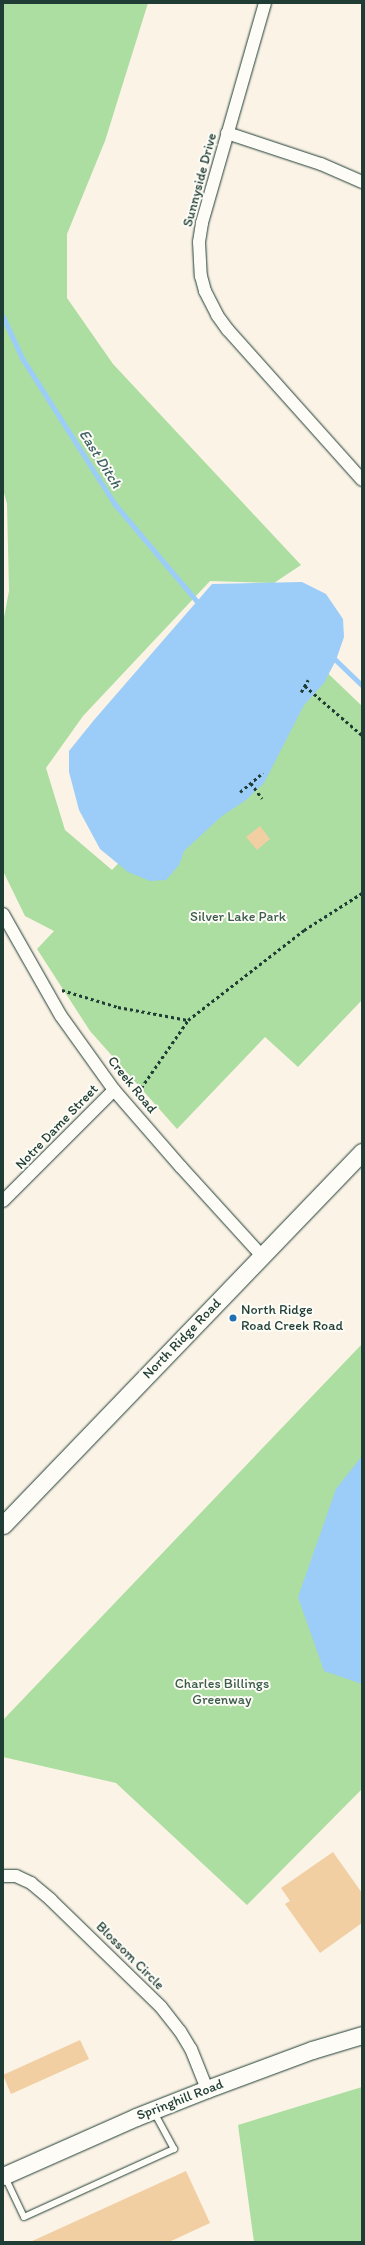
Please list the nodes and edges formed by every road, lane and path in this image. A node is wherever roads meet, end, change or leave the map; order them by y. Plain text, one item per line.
1 (265, 3) edge
2 (227, 133) junction
3 (362, 182) edge
4 (362, 480) edge
5 (308, 680) dead end
6 (305, 686) junction
7 (301, 692) dead end
8 (362, 735) edge
9 (263, 773) dead end
10 (251, 783) junction
11 (240, 792) dead end
12 (262, 798) dead end
13 (362, 893) edge
14 (3, 914) edge
15 (42, 983) junction
16 (188, 1020) junction
17 (141, 1088) dead end
18 (114, 1090) junction
19 (362, 1152) edge
20 (3, 1201) edge
21 (262, 1256) junction
22 (3, 1525) edge
23 (3, 1876) edge
24 (362, 2035) edge
25 (206, 2089) junction
26 (153, 2110) junction
27 (4, 2176) edge

1 - 2 street, Sunnyside Drive
2 - 3 street
2 - 4 street, Sunnyside Drive
5 - 6 path
6 - 7 path
6 - 8 path
9 - 10 path
10 - 11 path
10 - 12 path
13 - 16 path
14 - 15 street, Creek Road
15 - 16 path
15 - 18 street, Creek Road
16 - 17 path
18 - 20 street, Notre Dame Street
18 - 21 street, Creek Road
19 - 21 street, North Ridge Road
21 - 22 street, North Ridge Road
23 - 25 street, Blossom Circle
24 - 25 street, Springhill Road
25 - 26 street, Springhill Road
26 - 27 street, Springhill Road
26 - 27 lane

